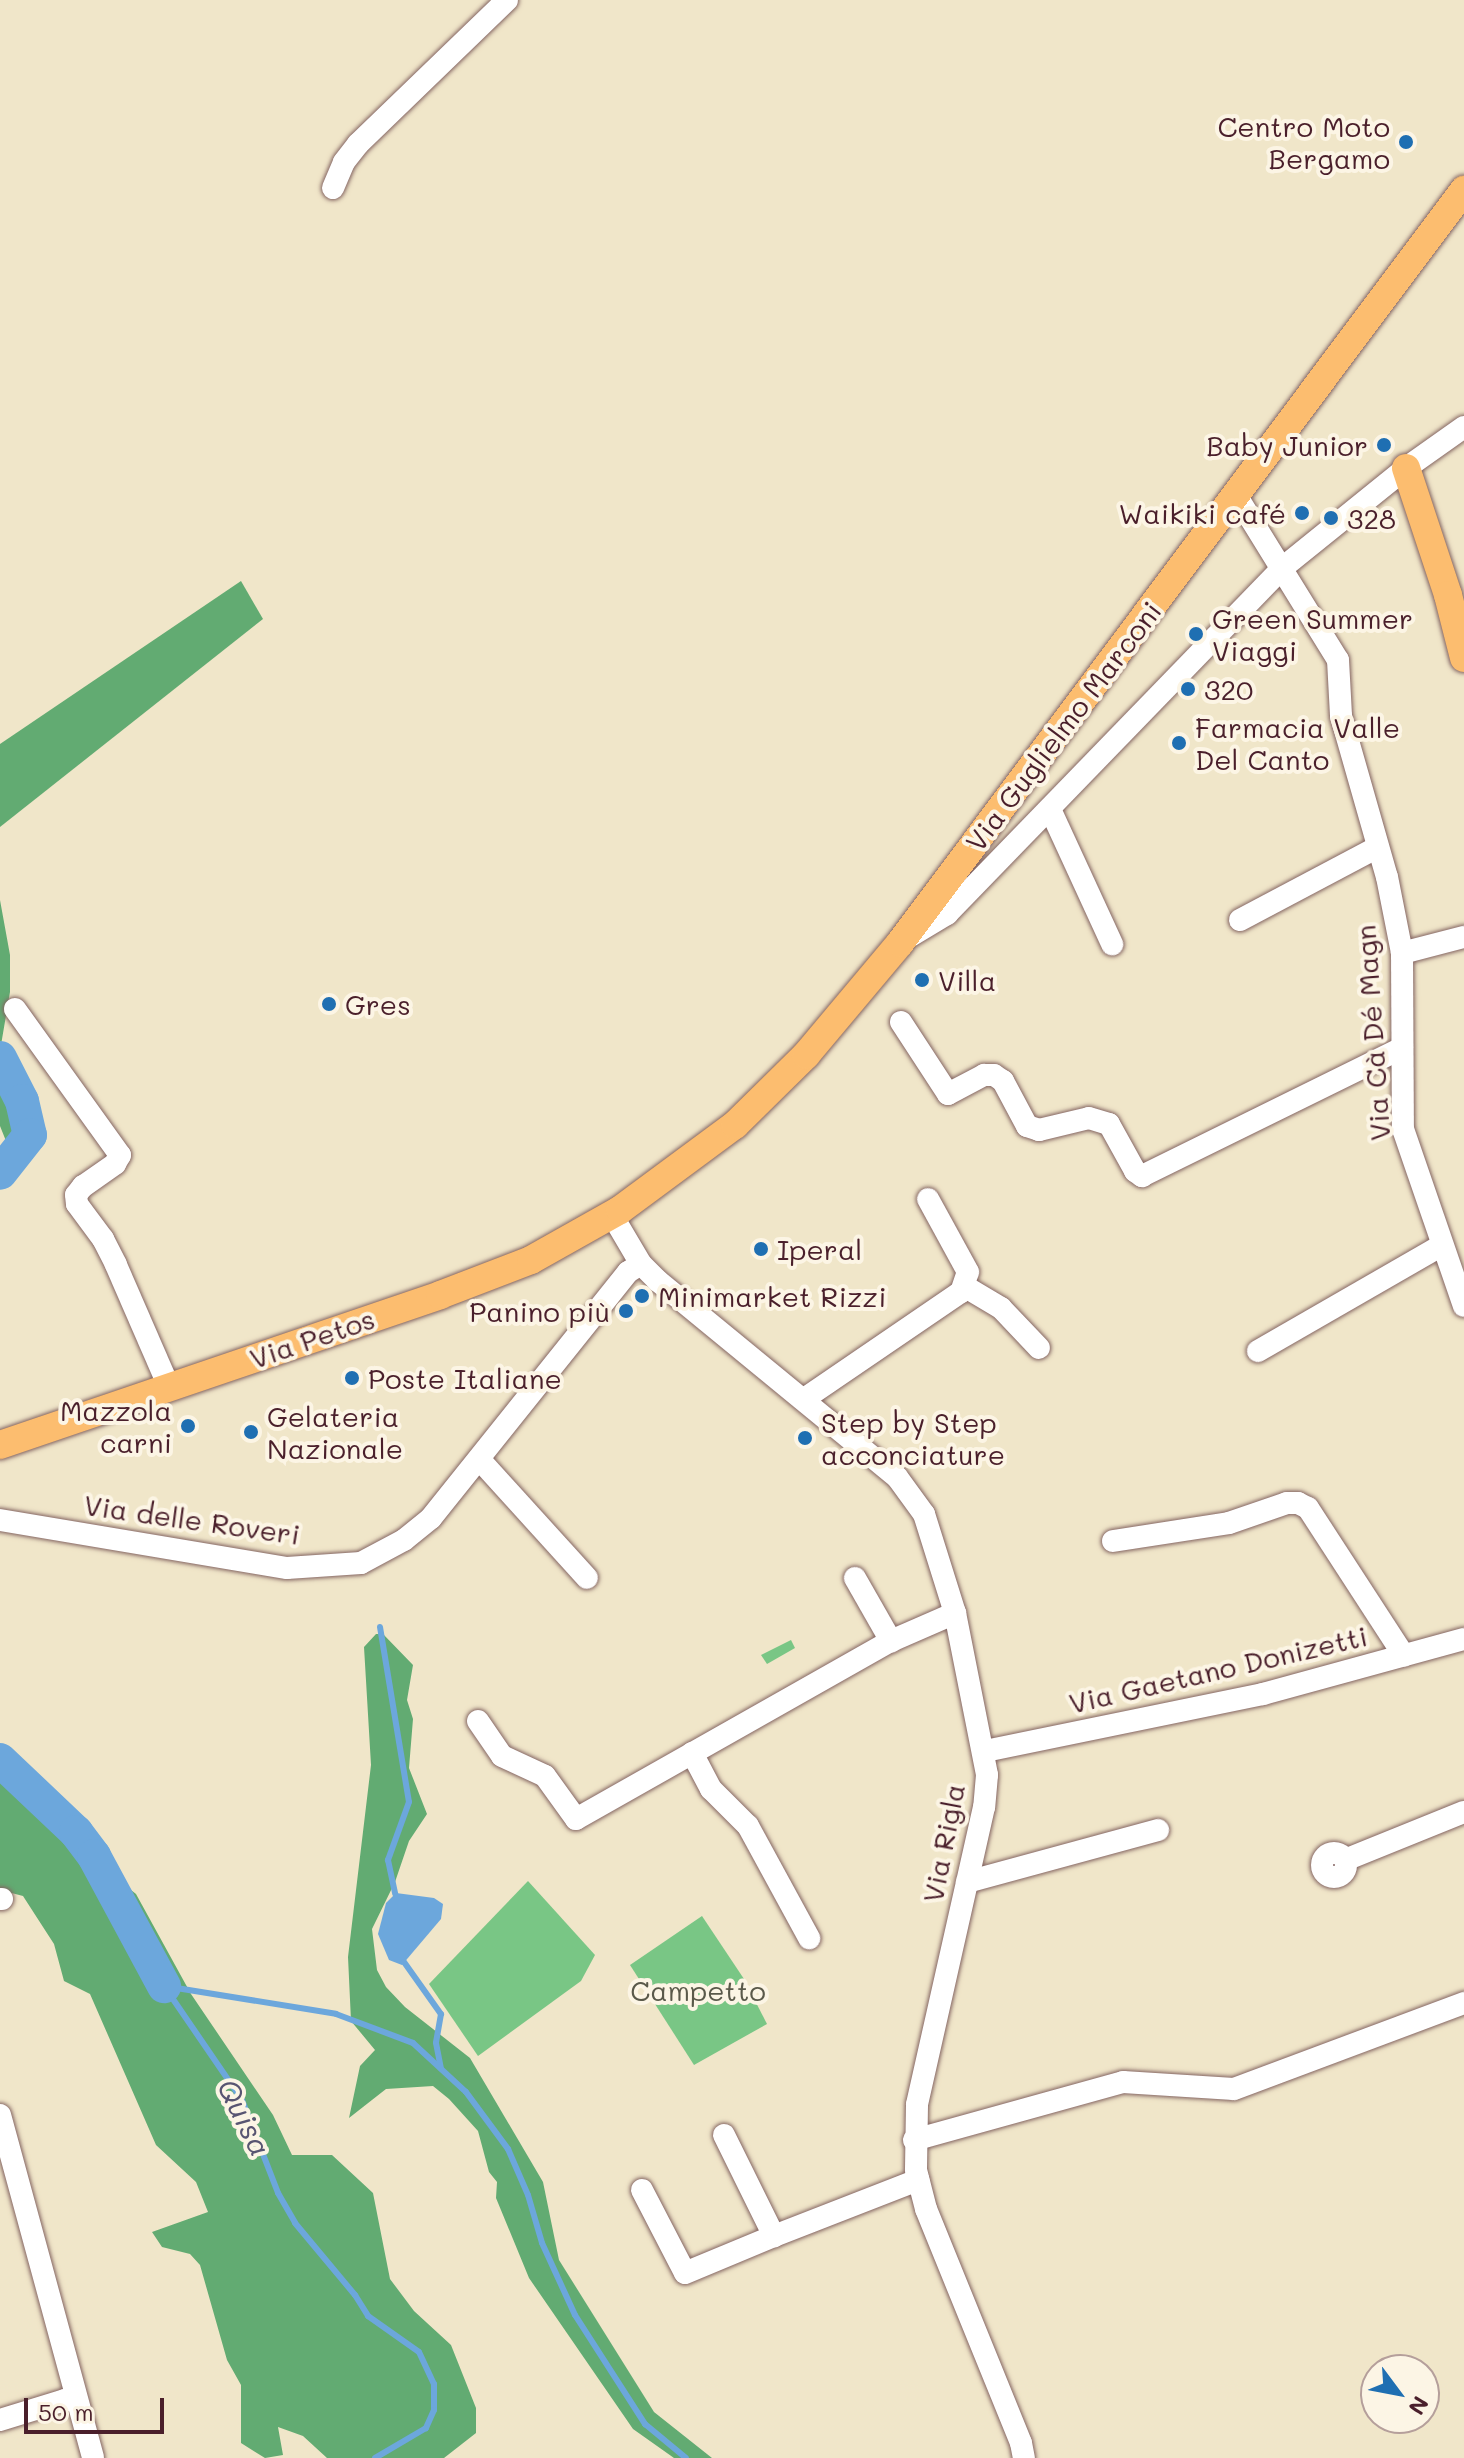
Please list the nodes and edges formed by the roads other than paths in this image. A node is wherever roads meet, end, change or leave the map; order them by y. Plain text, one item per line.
1 (507, 0) edge
2 (333, 188) dead end
3 (1464, 190) edge
4 (1464, 427) edge
5 (1406, 468) junction
6 (1236, 495) junction
7 (1281, 569) junction
8 (1464, 657) edge
9 (1050, 809) junction
10 (1378, 847) junction
11 (1001, 860) junction
12 (958, 866) junction
13 (1240, 920) dead end
14 (1464, 937) edge
15 (900, 943) junction
16 (1112, 944) dead end
17 (1402, 953) junction
18 (15, 1009) dead end
19 (901, 1022) dead end
20 (1402, 1048) junction
21 (928, 1199) dead end
22 (612, 1215) junction
23 (1442, 1245) junction
24 (641, 1264) junction
25 (964, 1286) junction
26 (1464, 1306) edge
27 (1039, 1348) dead end
28 (1258, 1351) dead end
29 (169, 1387) junction
30 (804, 1399) junction
31 (1, 1441) edge
32 (480, 1460) junction
33 (0, 1520) edge
34 (1113, 1541) dead end
35 (587, 1578) dead end
36 (855, 1578) dead end
37 (955, 1613) junction
38 (1464, 1639) edge
39 (891, 1641) junction
40 (1404, 1656) junction
41 (478, 1721) dead end
42 (985, 1751) junction
43 (692, 1753) junction
44 (1464, 1812) edge
45 (1158, 1830) dead end
46 (1345, 1860) dead end
47 (967, 1882) junction
48 (809, 1938) dead end
49 (1464, 2003) edge
50 (0, 2115) edge
51 (724, 2135) dead end
52 (914, 2140) junction
53 (918, 2180) junction
54 (642, 2190) dead end
55 (774, 2236) junction
56 (76, 2400) junction
57 (0, 2420) edge
58 (93, 2458) edge
59 (1024, 2458) edge

1 - 2 street
3 - 6 main road, Via Guglielmo Marconi
4 - 5 street
5 - 7 street
5 - 8 main road
6 - 7 street, Via Cà Dé Magn
6 - 12 main road, Via Guglielmo Marconi
7 - 9 street
7 - 10 street, Via Cà Dé Magn
9 - 11 street
9 - 16 street
10 - 13 street
10 - 17 street, Via Cà Dé Magn
11 - 12 street
11 - 15 street
12 - 15 main road, Via Guglielmo Marconi
14 - 17 street
15 - 22 main road, Via Guglielmo Marconi
17 - 20 street, Via Cà Dé Magn
18 - 29 street
19 - 20 street
20 - 23 street, Via Cà Dé Magn
21 - 25 street
22 - 24 street, Via Rigla
22 - 29 main road, Via Petos
23 - 26 street, Via Cà Dé Magn
23 - 28 street
24 - 30 street, Via Rigla
24 - 32 street, Via delle Roveri
25 - 27 street
25 - 30 street
29 - 31 main road, Via Petos
30 - 37 street, Via Rigla
32 - 33 street, Via delle Roveri
32 - 35 street
34 - 40 street
36 - 39 street
37 - 39 street
37 - 42 street, Via Rigla
38 - 40 street, Via Gaetano Donizetti
39 - 43 street
40 - 42 street, Via Gaetano Donizetti
41 - 43 street
42 - 47 street, Via Rigla
43 - 48 street
44 - 46 street
45 - 47 street
47 - 52 street, Via Rigla
49 - 52 street
50 - 56 street
51 - 55 street
52 - 53 street, Via Rigla
53 - 55 street
53 - 59 street, Via Rigla
54 - 55 street
56 - 57 street
56 - 58 street

